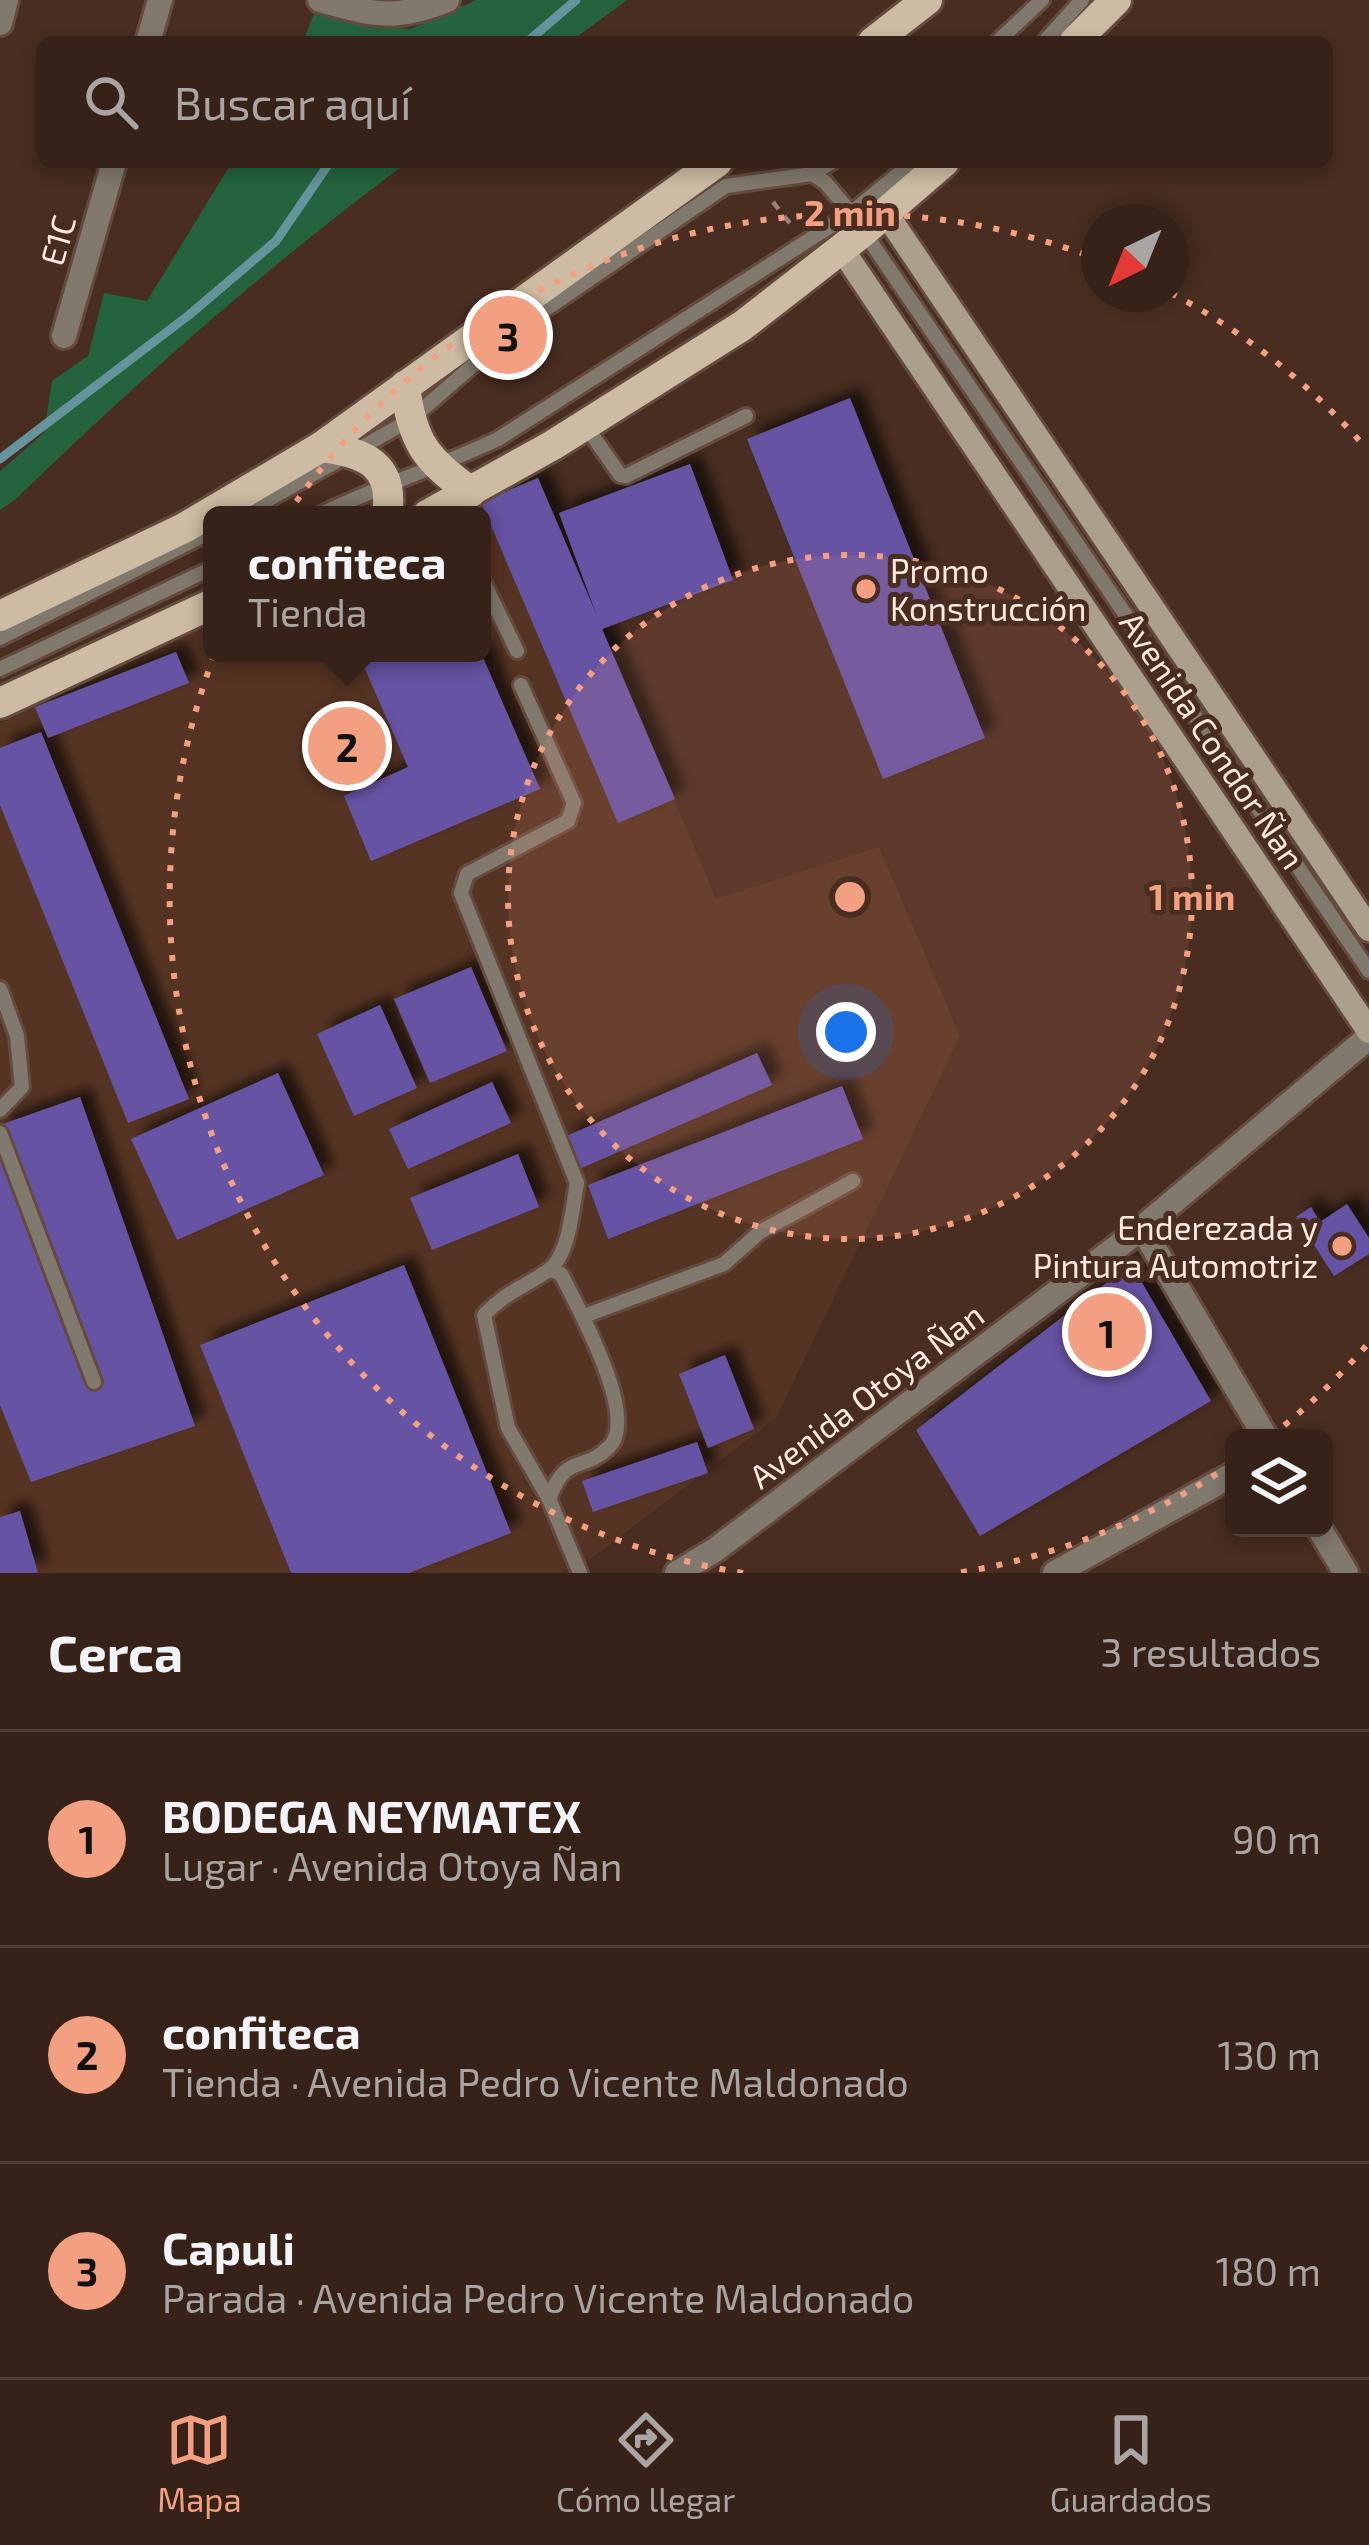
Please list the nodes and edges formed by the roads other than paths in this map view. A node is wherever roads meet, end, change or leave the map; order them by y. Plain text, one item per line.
1 (6, 0) edge
2 (160, 0) edge
3 (320, 0) edge
4 (448, 0) edge
5 (927, 0) edge
6 (1042, 0) edge
7 (1082, 0) edge
8 (1116, 0) edge
9 (378, 7) edge
10 (0, 23) edge
11 (150, 36) edge
12 (881, 36) edge
13 (1003, 36) edge
14 (1049, 36) edge
15 (1080, 36) edge
16 (112, 168) edge
17 (709, 168) edge
18 (822, 168) edge
19 (908, 168) edge
20 (936, 168) edge
21 (812, 174) junction
22 (860, 226) junction
23 (64, 336) dead end
24 (405, 386) junction
25 (746, 416) dead end
26 (410, 421) junction
27 (585, 425) junction
28 (321, 447) junction
29 (356, 451) junction
30 (437, 468) junction
31 (386, 483) junction
32 (221, 506) edge
33 (257, 506) edge
34 (338, 506) edge
35 (387, 506) edge
36 (449, 506) edge
37 (451, 506) edge
38 (203, 517) edge
39 (203, 536) edge
40 (203, 572) edge
41 (491, 597) edge
42 (203, 608) edge
43 (0, 616) edge
44 (0, 638) edge
45 (518, 651) dead end
46 (0, 669) edge
47 (521, 685) dead end
48 (0, 703) edge
49 (1369, 929) edge
50 (1369, 971) edge
51 (0, 989) edge
52 (1369, 1034) edge
53 (0, 1110) edge
54 (0, 1133) edge
55 (853, 1181) dead end
56 (1142, 1228) junction
57 (551, 1270) junction
58 (584, 1316) junction
59 (94, 1382) dead end
60 (1261, 1429) edge
61 (1225, 1479) edge
62 (549, 1499) junction
63 (1324, 1537) edge
64 (715, 1550) junction
65 (580, 1573) edge
66 (677, 1573) edge
67 (728, 1573) edge
68 (1055, 1573) edge
69 (1346, 1573) edge

1 - 10 street
2 - 11 street
3 - 9 street
4 - 9 street
5 - 12 main road
6 - 13 lane
7 - 14 lane
8 - 15 main road
16 - 23 street, E1C
17 - 24 main road
18 - 21 lane
19 - 22 lane
20 - 22 main road
21 - 22 lane
21 - 26 lane
22 - 27 main road
22 - 30 lane
22 - 49 main road, Avenida Condor Ñan
22 - 50 lane
22 - 52 main road, Avenida Condor Ñan
24 - 26 main road
24 - 28 main road
25 - 27 lane
26 - 29 lane
26 - 30 main road
27 - 37 main road
28 - 29 main road
28 - 32 main road
29 - 31 main road
29 - 33 lane
30 - 31 lane
30 - 36 main road
31 - 34 lane
31 - 35 main road
38 - 43 main road
39 - 44 lane
40 - 46 lane
41 - 45 lane
42 - 48 main road
47 - 57 lane
51 - 53 lane
52 - 56 street, Avenida Otoya Ñan
54 - 59 lane
55 - 58 lane
56 - 60 street
56 - 64 street, Avenida Otoya Ñan
57 - 58 lane
57 - 62 lane
58 - 62 lane
61 - 68 street
62 - 65 lane
63 - 69 street
64 - 66 street, Avenida Otoya Ñan
64 - 67 street

